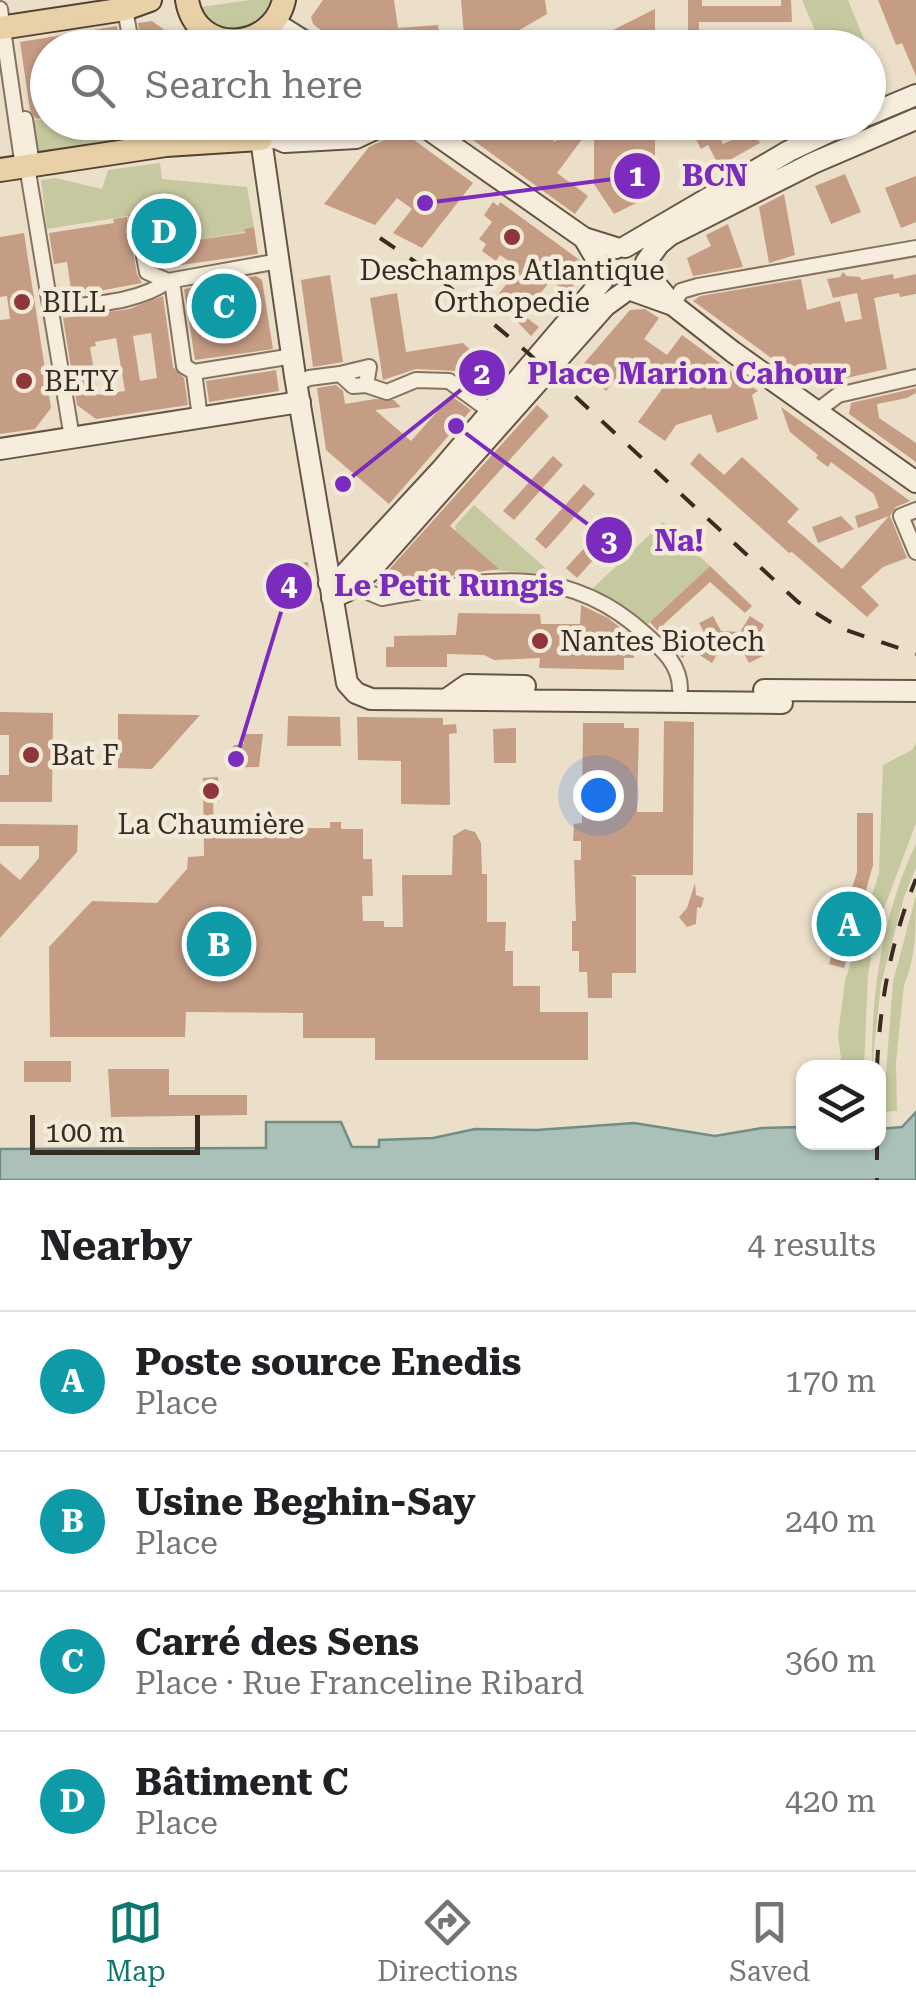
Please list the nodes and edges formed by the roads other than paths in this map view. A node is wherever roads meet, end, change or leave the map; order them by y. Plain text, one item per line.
1 (150, 0) edge
2 (187, 0) edge
3 (284, 0) edge
4 (125, 9) junction
5 (1, 21) edge
6 (274, 23) junction
7 (129, 30) edge
8 (205, 30) edge
9 (266, 30) edge
10 (285, 30) edge
11 (916, 95) edge
12 (886, 108) edge
13 (916, 118) edge
14 (886, 131) edge
15 (147, 140) edge
16 (201, 140) edge
17 (261, 140) edge
18 (280, 140) edge
19 (329, 140) edge
20 (444, 140) edge
21 (812, 140) edge
22 (866, 140) edge
23 (148, 148) junction
24 (21, 167) edge
25 (136, 220) dead end
26 (584, 238) junction
27 (621, 248) junction
28 (916, 248) edge
29 (279, 262) junction
30 (646, 268) junction
31 (602, 273) junction
32 (168, 281) junction
33 (628, 292) junction
34 (672, 305) junction
35 (50, 309) junction
36 (292, 356) junction
37 (194, 372) junction
38 (916, 377) edge
39 (298, 393) junction
40 (490, 410) junction
41 (818, 411) junction
42 (200, 418) junction
43 (72, 438) junction
44 (0, 448) edge
45 (916, 482) edge
46 (420, 505) junction
47 (916, 510) edge
48 (916, 552) edge
49 (358, 582) junction
50 (330, 591) junction
51 (680, 689) junction
52 (782, 691) junction
53 (916, 692) edge
54 (447, 699) junction

1 - 4 main road
2 - 8 main road
3 - 6 main road
4 - 5 main road
4 - 7 street
5 - 24 street
6 - 9 main road
6 - 10 street
11 - 12 street
13 - 14 street
15 - 23 street
16 - 23 main road
17 - 29 street
18 - 19 street
20 - 26 street
21 - 27 street
22 - 30 street
23 - 24 main road
24 - 35 street
25 - 32 street
26 - 27 street
26 - 31 street
27 - 30 street
27 - 31 street
28 - 34 street
29 - 32 street
29 - 36 street
30 - 33 street
30 - 34 street
31 - 33 street
31 - 40 street
32 - 35 street
32 - 37 street
33 - 34 street
33 - 46 street
34 - 41 street
35 - 43 street
36 - 37 street
36 - 39 street
37 - 42 street
38 - 41 street
39 - 40 street
39 - 42 street
39 - 50 street
40 - 46 street
41 - 45 street
42 - 43 street
43 - 44 street
46 - 49 street
46 - 50 street
47 - 48 street
49 - 50 street
49 - 51 street
50 - 54 street
51 - 52 street
51 - 54 street
52 - 53 street
52 - 54 street

